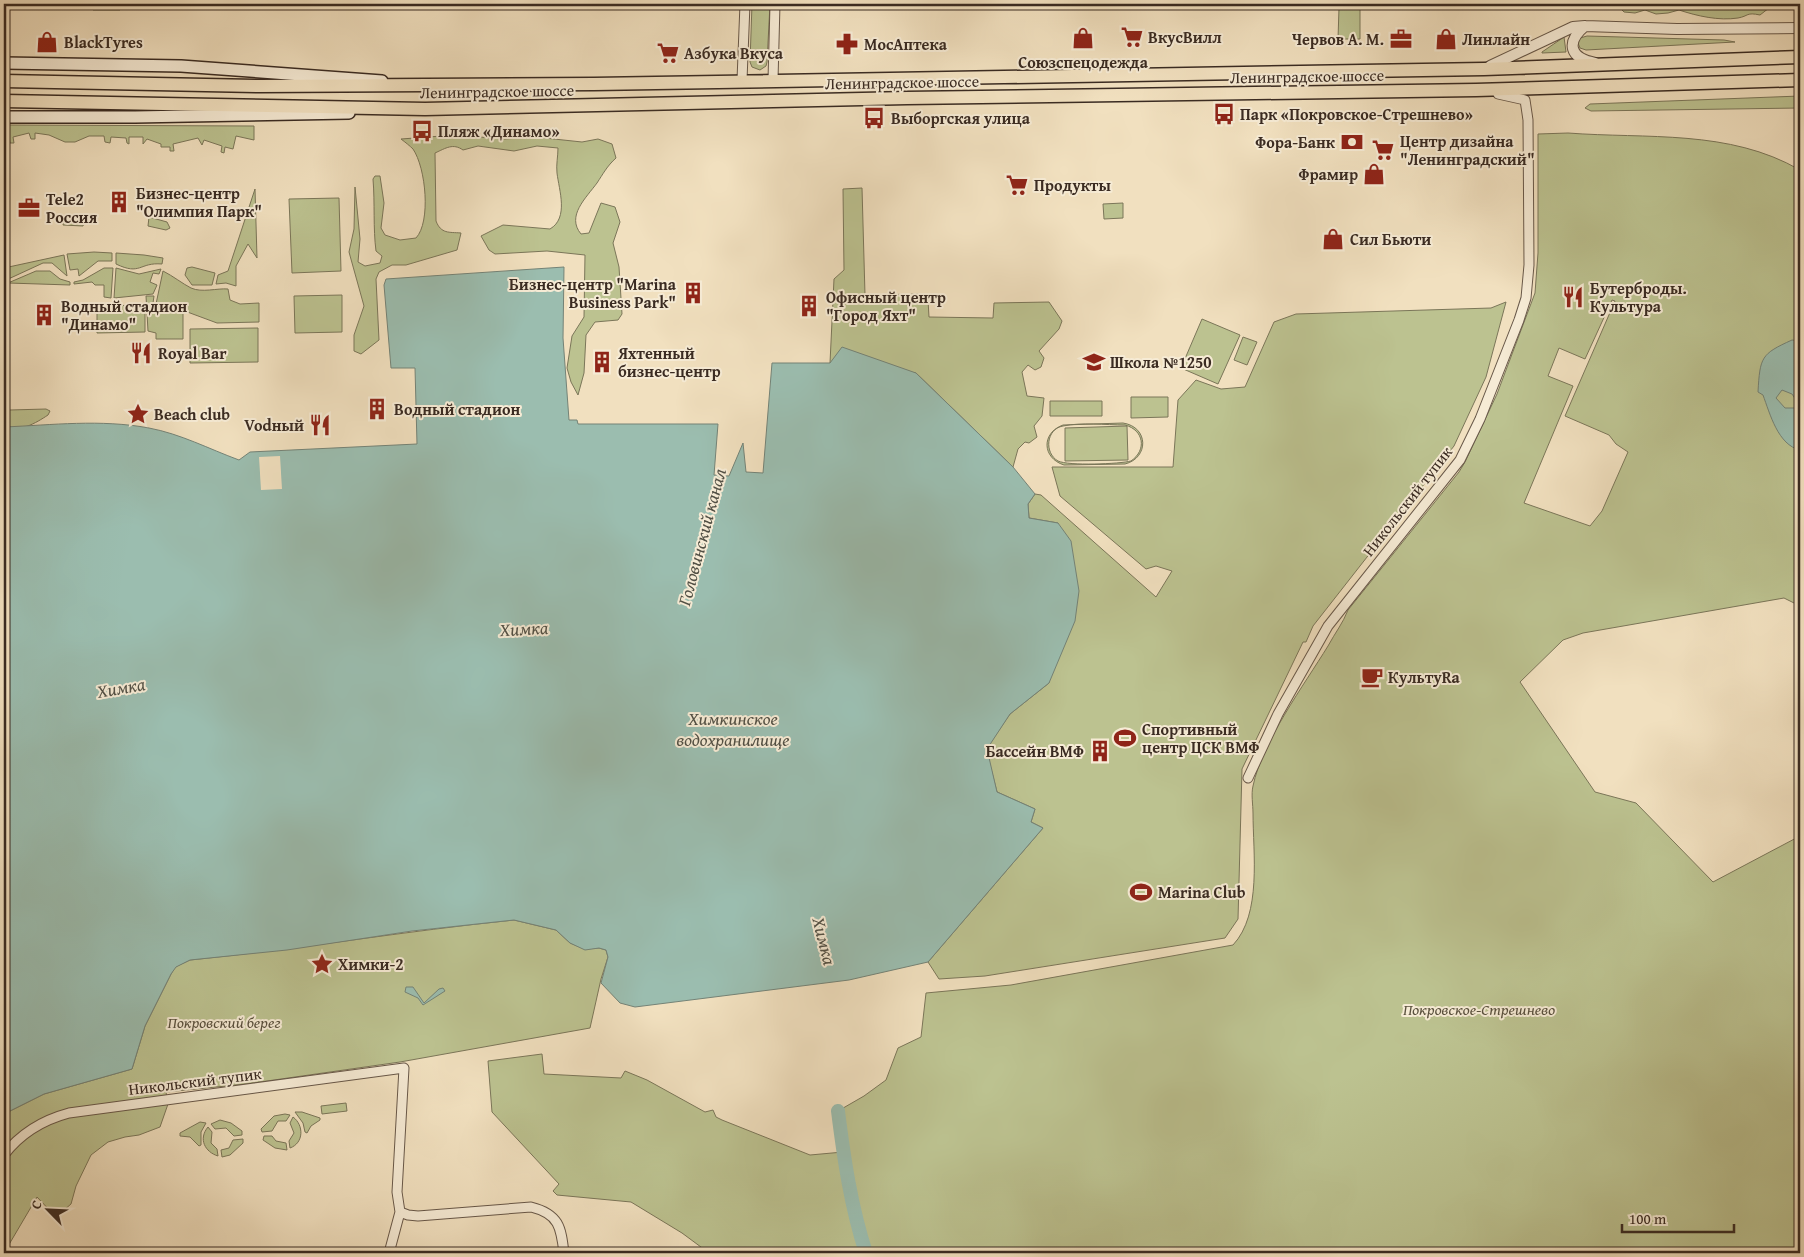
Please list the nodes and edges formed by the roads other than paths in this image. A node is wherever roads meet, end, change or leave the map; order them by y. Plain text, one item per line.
1 (745, 4) edge
2 (775, 4) edge
3 (1585, 26) junction
4 (1800, 28) edge
5 (1800, 57) edge
6 (4, 63) edge
7 (1606, 65) junction
8 (1484, 69) junction
9 (742, 80) junction
10 (773, 80) junction
11 (1800, 80) edge
12 (4, 81) edge
13 (428, 85) junction
14 (1476, 90) junction
15 (4, 101) edge
16 (425, 109) junction
17 (4, 116) edge
18 (1248, 778) dead end
19 (4, 1155) edge
20 (400, 1212) junction
21 (389, 1253) edge
22 (564, 1253) edge

1 - 9 street
2 - 10 street
3 - 4 street
3 - 7 street
3 - 8 street
5 - 7 main road, Ленинградское шоссе
6 - 13 main road
7 - 8 main road, Ленинградское шоссе
8 - 10 main road, Ленинградское шоссе
9 - 10 main road, Ленинградское шоссе
9 - 13 main road, Ленинградское шоссе
11 - 14 main road, Ленинградское шоссе
12 - 13 main road, Ленинградское шоссе
14 - 16 main road, Ленинградское шоссе
14 - 18 street, Никольский тупик
15 - 16 main road, Ленинградское шоссе
16 - 17 main road
19 - 20 street, Никольский тупик
20 - 21 street
20 - 22 street

